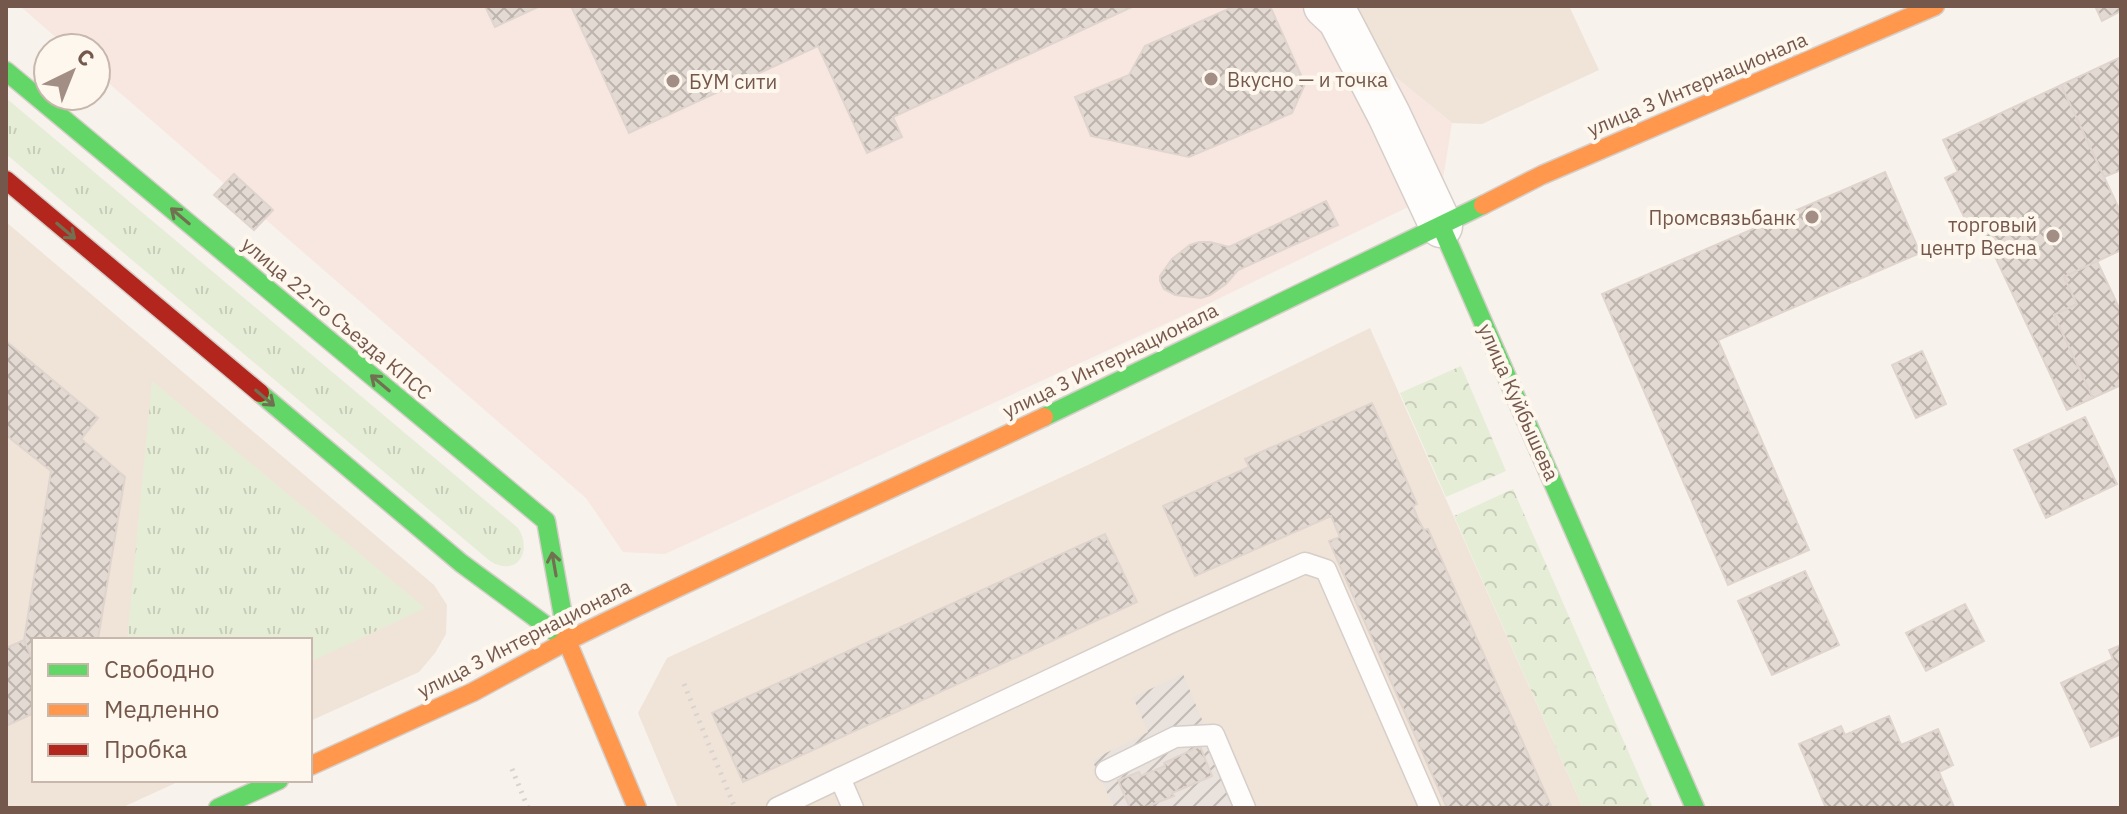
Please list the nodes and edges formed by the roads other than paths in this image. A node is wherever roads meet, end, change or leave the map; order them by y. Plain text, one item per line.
1 (1325, 6) edge
2 (1935, 6) edge
3 (6, 71) edge
4 (6, 180) edge
5 (1441, 226) junction
6 (567, 641) junction
7 (312, 765) edge
8 (1106, 771) dead end
9 (840, 778) junction
10 (275, 782) edge
11 (218, 808) edge
12 (637, 808) edge
13 (777, 808) edge
14 (853, 808) edge
15 (1245, 808) edge
16 (1430, 808) edge
17 (1695, 808) edge

1 - 5 street, улица Куйбышева
2 - 5 main road, улица 3 Интернационала
6 -> 3 main road, улица 22-го Съезда КПСС
4 -> 6 main road
5 - 6 main road, улица 3 Интернационала
5 - 17 main road, улица Куйбышева
6 - 7 main road, улица 3 Интернационала
6 - 12 main road, улица 22-го Съезда КПСС
8 - 15 lane
9 - 13 lane
9 - 14 lane
9 - 16 lane
10 - 11 main road

